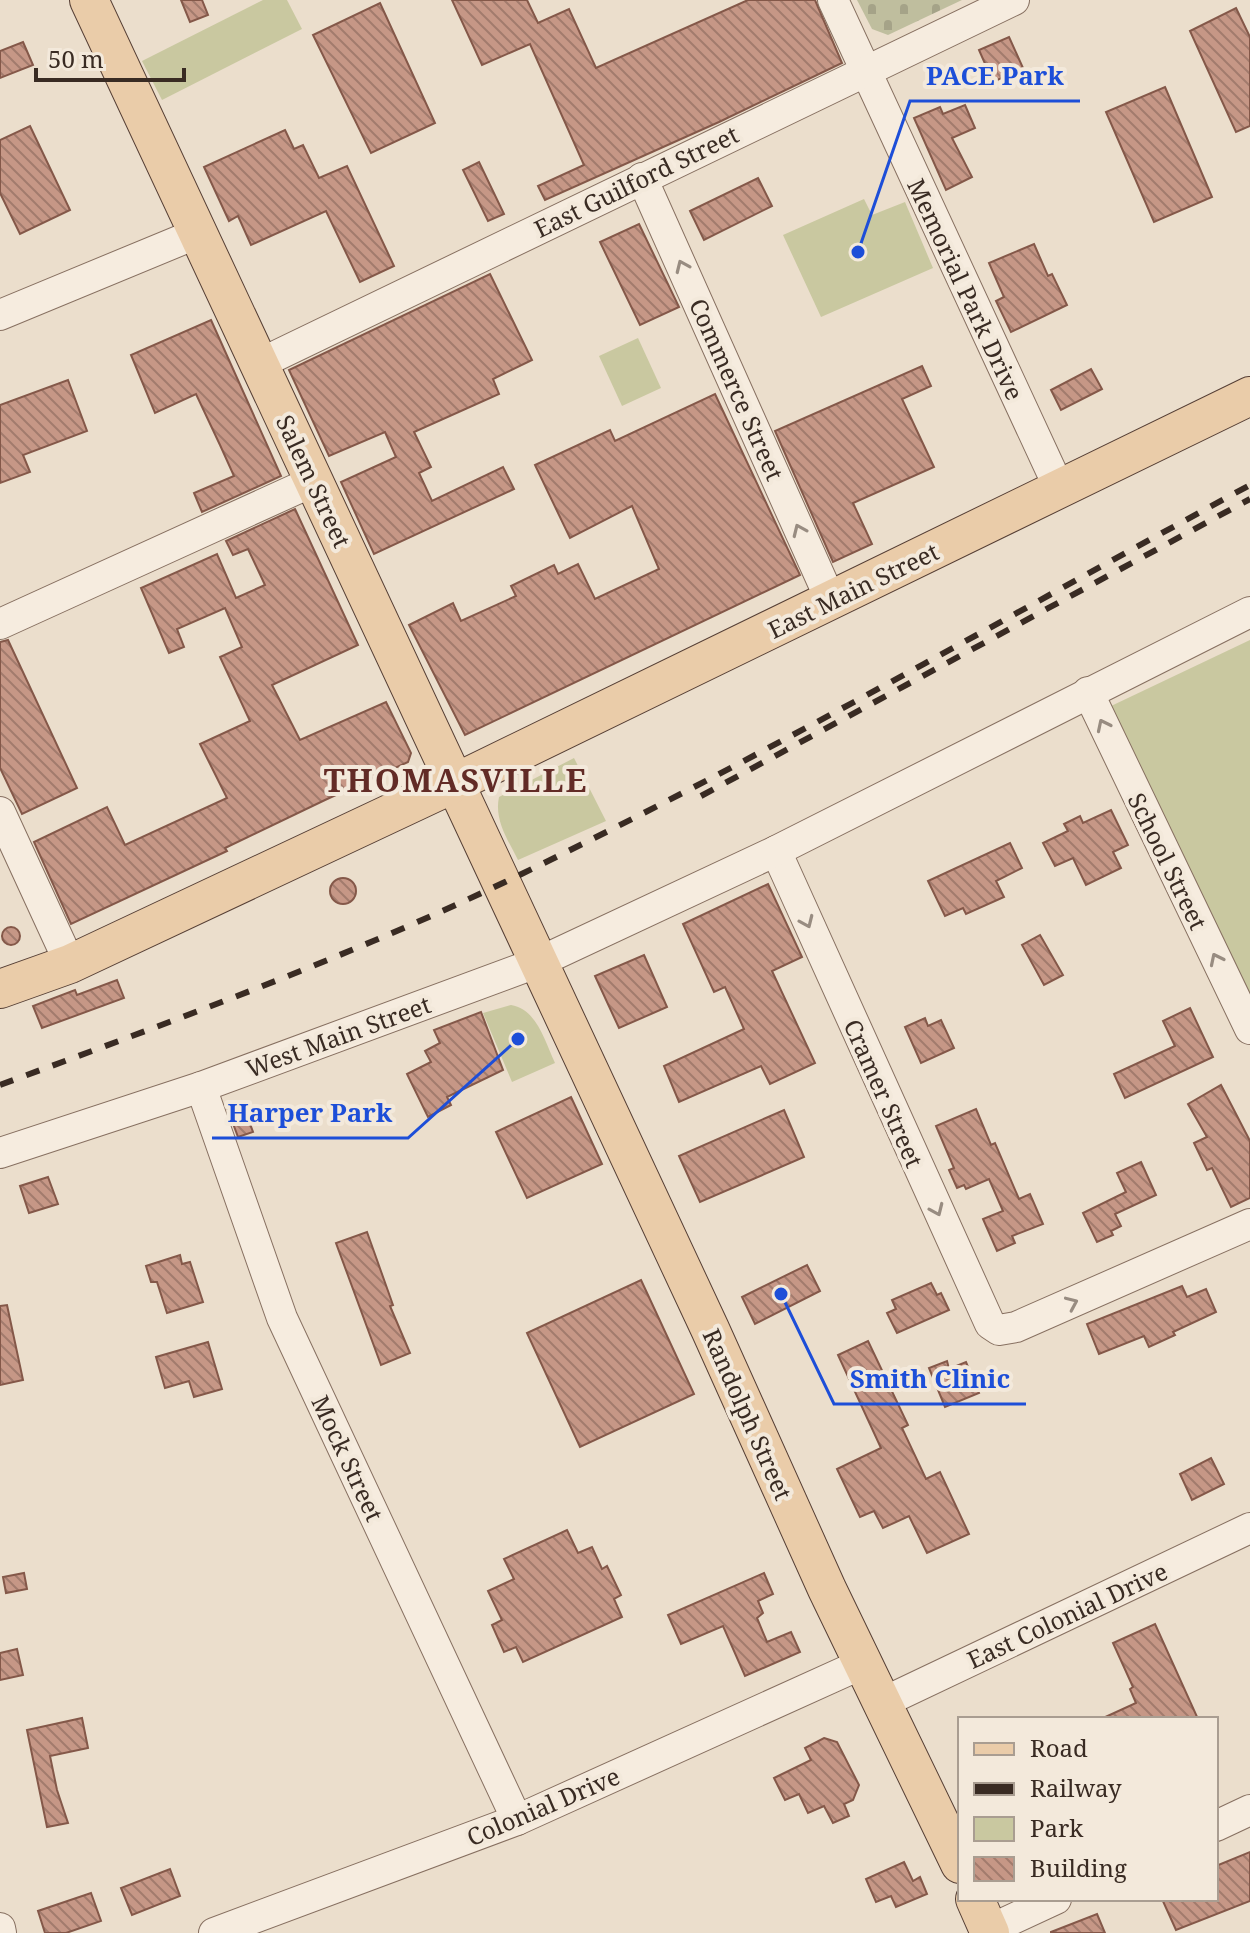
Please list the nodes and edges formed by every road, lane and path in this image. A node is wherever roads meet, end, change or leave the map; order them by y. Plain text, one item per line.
1 (89, 0) edge
2 (833, 0) edge
3 (1014, 0) edge
4 (866, 71) junction
5 (642, 178) junction
6 (198, 233) junction
7 (0, 315) edge
8 (259, 364) junction
9 (1250, 396) edge
10 (314, 481) junction
11 (1060, 490) junction
12 (831, 601) junction
13 (1250, 612) edge
14 (0, 624) edge
15 (1088, 692) junction
16 (455, 783) junction
17 (0, 812) edge
18 (776, 851) junction
19 (539, 962) junction
20 (70, 964) junction
21 (0, 989) edge
22 (1250, 1029) edge
23 (201, 1087) junction
24 (0, 1153) edge
25 (1250, 1224) edge
26 (1250, 1528) edge
27 (864, 1663) junction
28 (884, 1702) junction
29 (1250, 1810) edge
30 (517, 1820) junction
31 (1218, 1825) edge
32 (958, 1860) edge
33 (1050, 1901) edge
34 (985, 1921) edge
35 (214, 1933) edge

1 - 6 main road, Salem Street
2 - 4 street, Memorial Park Drive
3 - 4 street, East Guilford Street
4 - 5 street, East Guilford Street
4 - 11 street, Memorial Park Drive
5 - 8 street, East Guilford Street
12 -> 5 street, Commerce Street
6 - 7 street
6 - 8 main road, Salem Street
8 - 10 main road, Salem Street
9 - 11 main road, East Main Street
10 - 14 street
10 - 16 main road, Salem Street
11 - 12 main road, East Main Street
12 - 16 main road, East Main Street
13 - 15 street
15 - 18 street
22 -> 15 street, School Street
16 - 19 main road, Salem Street
16 - 20 main road
17 - 20 street
18 - 19 street
18 -> 25 street, Cramer Street
19 - 23 street, West Main Street
19 - 27 main road, Randolph Street
20 - 21 main road
23 - 24 street, West Main Street
23 - 30 street, Mock Street
26 - 28 street, East Colonial Drive
27 - 28 main road, Randolph Street
27 - 30 street, Colonial Drive
28 - 32 main road, Randolph Street
29 - 31 street
30 - 35 street, Colonial Drive
33 - 34 street

